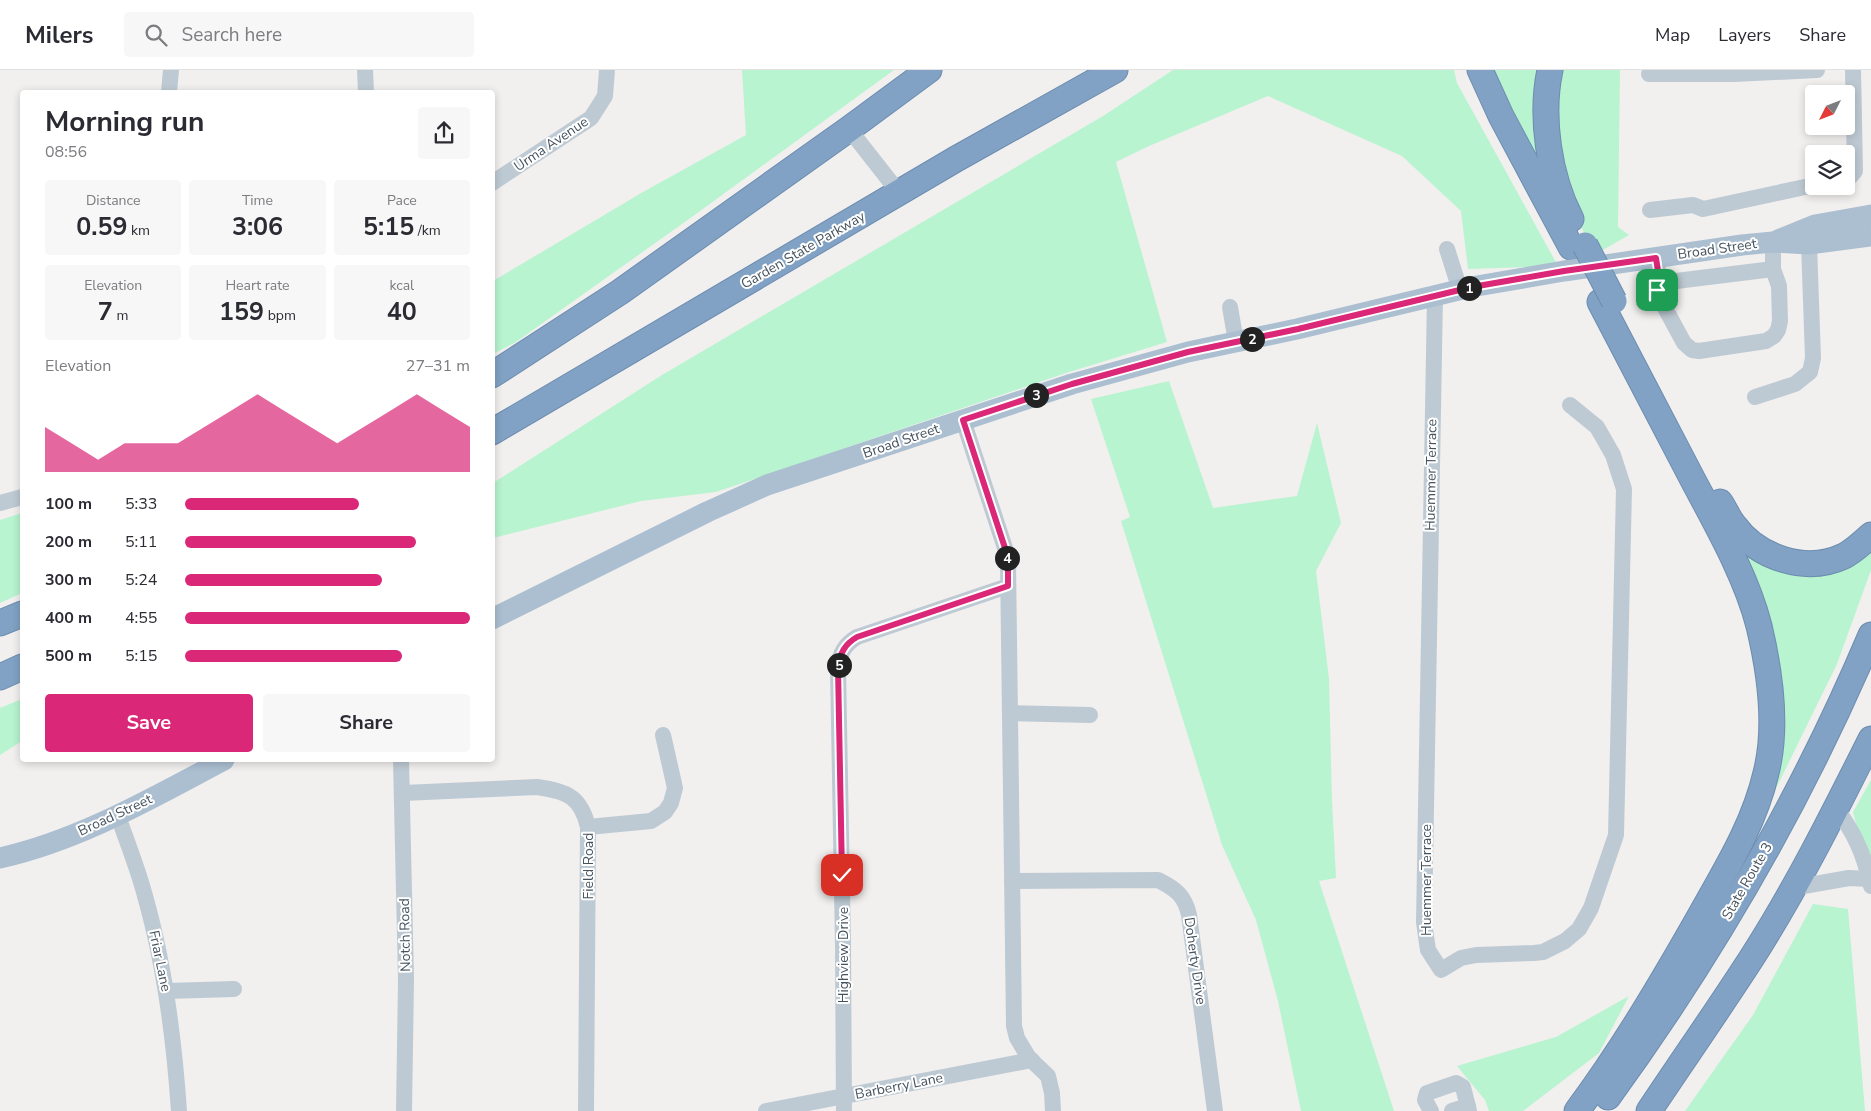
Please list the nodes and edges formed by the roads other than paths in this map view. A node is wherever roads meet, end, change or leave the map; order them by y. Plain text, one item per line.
1 (171, 70) edge
2 (365, 70) edge
3 (607, 70) edge
4 (929, 70) edge
5 (1115, 70) edge
6 (1480, 70) edge
7 (1550, 70) edge
8 (1817, 70) edge
9 (1852, 70) edge
10 (1649, 74) dead end
11 (169, 90) edge
12 (366, 90) edge
13 (849, 129) junction
14 (1854, 145) edge
15 (495, 181) edge
16 (1805, 187) edge
17 (900, 194) junction
18 (1650, 210) dead end
19 (1871, 215) edge
20 (1871, 236) edge
21 (1773, 242) junction
22 (1809, 244) junction
23 (1578, 246) junction
24 (1448, 249) dead end
25 (1656, 258) junction
26 (1772, 269) junction
27 (1660, 284) junction
28 (1460, 290) junction
29 (1434, 296) junction
30 (1607, 301) junction
31 (1230, 307) dead end
32 (1236, 342) junction
33 (495, 372) edge
34 (1755, 397) dead end
35 (1570, 405) dead end
36 (963, 420) junction
37 (495, 430) edge
38 (20, 497) edge
39 (0, 503) edge
40 (1871, 535) edge
41 (1008, 586) junction
42 (20, 615) edge
43 (495, 618) edge
44 (0, 623) edge
45 (1871, 635) edge
46 (20, 668) edge
47 (0, 676) edge
48 (1010, 713) junction
49 (1090, 715) dead end
50 (663, 734) dead end
51 (1871, 739) edge
52 (220, 762) edge
53 (401, 762) edge
54 (403, 793) junction
55 (1836, 808) junction
56 (118, 816) junction
57 (588, 827) junction
58 (0, 858) edge
59 (1012, 881) junction
60 (1870, 882) edge
61 (1792, 888) junction
62 (234, 989) dead end
63 (167, 991) junction
64 (1032, 1060) junction
65 (843, 1104) edge
66 (1469, 1109) edge
67 (179, 1111) edge
68 (404, 1111) edge
69 (586, 1111) edge
70 (766, 1111) edge
71 (1053, 1111) edge
72 (1215, 1111) edge
73 (1430, 1111) edge
74 (1452, 1111) edge
75 (1577, 1111) edge
76 (1598, 1111) edge
77 (1649, 1111) edge

1 - 11 street
2 - 12 street
3 - 15 street, Urma Avenue
4 - 13 highway
5 - 17 highway, Garden State Parkway
6 - 23 highway
7 - 23 highway
8 - 10 street
9 - 14 street
13 - 17 street
13 - 33 highway
16 - 18 street
17 - 37 highway, Garden State Parkway
19 - 21 main road, Broad Street
20 - 22 main road, Broad Street
21 - 22 main road, Broad Street
21 - 25 main road, Broad Street
21 - 26 street
22 - 34 street
23 - 30 highway
24 - 28 street
25 - 27 street
25 - 28 main road, Broad Street
26 - 27 street
26 - 27 street
28 - 29 main road, Broad Street
29 - 32 main road, Broad Street
29 - 35 street, Huemmer Terrace
30 - 40 highway
30 - 75 highway
31 - 32 street
32 - 36 main road, Broad Street
36 - 41 street
36 - 43 main road, Broad Street
38 - 39 street
41 - 48 street
41 - 65 street, Highview Drive
42 - 44 highway
45 - 76 highway, State Route 3
46 - 47 highway
48 - 49 street
48 - 59 street
50 - 57 street
51 - 55 highway
52 - 56 main road, Broad Street
53 - 54 street, Notch Road
54 - 57 street, Field Road
54 - 68 street, Notch Road
55 - 60 street
55 - 61 highway
56 - 58 main road, Broad Street
56 - 63 street, Friar Lane
57 - 69 street, Field Road
59 - 64 street
59 - 72 street, Doherty Drive
60 - 61 street
61 - 77 highway
62 - 63 street
63 - 67 street, Friar Lane
64 - 65 street, Barberry Lane
64 - 71 street
65 - 70 street, Barberry Lane
66 - 73 street
66 - 74 street

